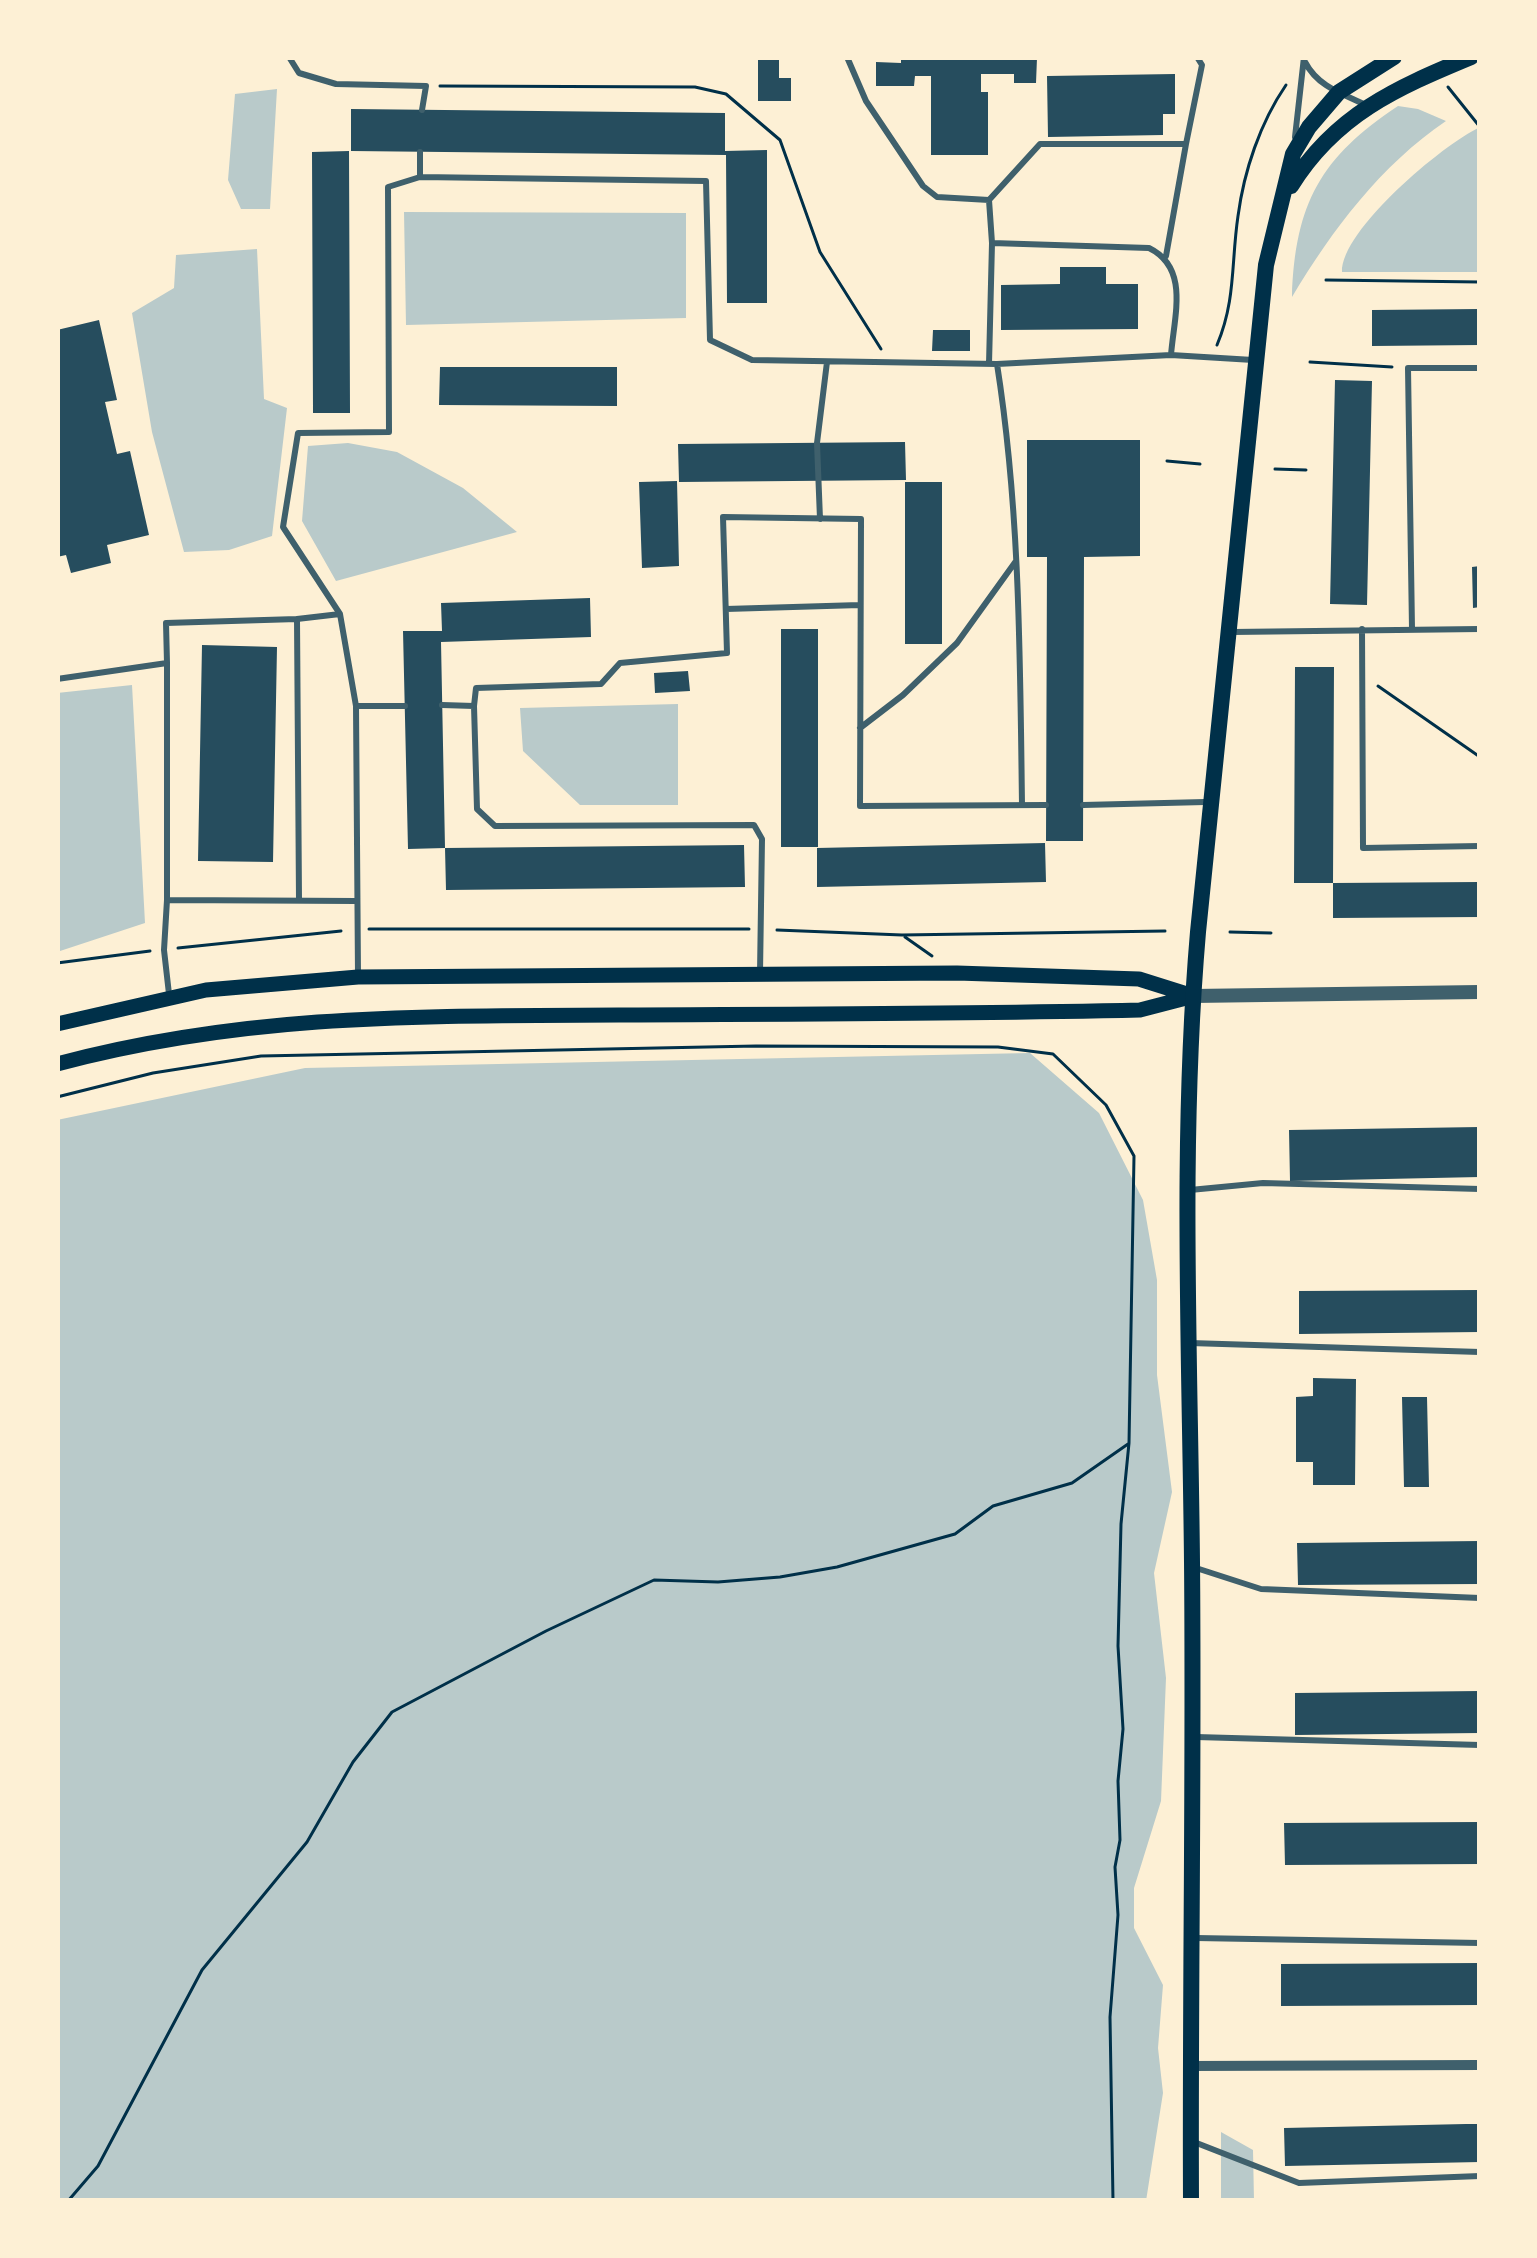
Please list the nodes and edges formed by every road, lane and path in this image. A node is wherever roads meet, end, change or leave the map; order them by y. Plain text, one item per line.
1 (289, 57) edge
2 (847, 57) edge
3 (1197, 57) edge
4 (1394, 57) edge
5 (1471, 57) edge
6 (1304, 58) edge
7 (1436, 72) junction
8 (427, 86) junction
9 (1339, 92) junction
10 (1367, 105) junction
11 (422, 110) dead end
12 (1480, 128) edge
13 (1186, 144) junction
14 (420, 152) dead end
15 (1293, 154) junction
16 (420, 177) junction
17 (989, 200) junction
18 (1281, 202) junction
19 (992, 243) junction
20 (1166, 256) junction
21 (1326, 280) dead end
22 (1480, 282) edge
23 (1171, 356) junction
24 (1211, 358) junction
25 (1256, 360) junction
26 (826, 362) junction
27 (889, 362) junction
28 (1310, 362) dead end
29 (993, 364) junction
30 (1408, 368) junction
31 (1480, 368) edge
32 (1167, 460) dead end
33 (1200, 464) dead end
34 (1275, 469) dead end
35 (1306, 470) dead end
36 (820, 519) junction
37 (1018, 558) junction
38 (860, 605) junction
39 (726, 609) junction
40 (340, 614) junction
41 (297, 619) junction
42 (1412, 628) junction
43 (1361, 629) junction
44 (1480, 629) edge
45 (1229, 632) junction
46 (167, 663) junction
47 (1362, 675) junction
48 (57, 679) edge
49 (442, 705) dead end
50 (356, 706) junction
51 (405, 706) dead end
52 (474, 706) junction
53 (860, 728) junction
54 (1480, 757) edge
55 (1210, 802) junction
56 (1022, 805) junction
57 (1046, 805) dead end
58 (1083, 805) dead end
59 (1480, 847) edge
60 (166, 900) junction
61 (299, 900) junction
62 (356, 901) junction
63 (358, 929) junction
64 (760, 929) junction
65 (1165, 931) dead end
66 (1230, 932) dead end
67 (1271, 932) dead end
68 (164, 950) junction
69 (57, 963) edge
70 (760, 974) junction
71 (358, 977) junction
72 (1480, 992) edge
73 (1193, 996) junction
74 (170, 997) junction
75 (57, 1024) edge
76 (57, 1064) edge
77 (57, 1097) edge
78 (1480, 1189) edge
79 (1190, 1190) junction
80 (1189, 1343) junction
81 (1480, 1352) edge
82 (1129, 1443) junction
83 (1192, 1567) junction
84 (1480, 1598) edge
85 (1191, 1737) junction
86 (1480, 1745) edge
87 (1191, 1938) junction
88 (1480, 1943) edge
89 (1480, 2065) edge
90 (1191, 2066) junction
91 (1190, 2140) junction
92 (1480, 2176) edge
93 (68, 2201) edge
94 (1113, 2201) edge
95 (1190, 2201) edge

1 - 8 lane
2 - 17 lane
3 - 13 lane
4 - 9 main road
5 - 7 main road
6 - 9 lane
6 - 15 lane
6 - 24 path
7 - 10 main road
7 - 12 path
8 - 11 lane
8 - 27 path
9 - 10 lane
9 - 15 main road
10 - 18 main road
13 - 17 lane
13 - 20 lane
14 - 16 lane
15 - 18 main road
16 - 26 lane
16 - 40 lane
17 - 19 lane
18 - 25 main road
19 - 20 lane
19 - 29 lane
20 - 23 lane
21 - 22 path
23 - 24 lane
23 - 29 lane
24 - 25 lane
25 - 45 main road
26 - 27 lane
26 - 36 lane
27 - 29 lane
28 - 30 path
29 - 37 lane
30 - 31 lane
30 - 42 lane
32 - 33 path
34 - 35 path
36 - 38 lane
36 - 39 lane
37 - 53 lane
37 - 56 lane
38 - 39 lane
38 - 53 lane
39 - 52 lane
40 - 41 lane
40 - 50 lane
41 - 46 lane
41 - 61 lane
42 - 43 lane
42 - 44 lane
43 - 45 lane
43 - 47 lane
45 - 55 main road
46 - 48 lane
46 - 60 lane
47 - 54 path
47 - 59 lane
49 - 52 lane
50 - 51 lane
50 - 62 lane
52 - 64 lane
53 - 56 lane
55 - 58 lane
55 - 73 main road
56 - 57 lane
60 - 61 lane
60 - 68 lane
61 - 62 lane
62 - 63 lane
63 - 64 path
63 - 68 path
63 - 71 lane
64 - 65 path
64 - 70 lane
66 - 67 path
68 - 69 path
68 - 74 lane
70 - 71 main road
70 - 73 main road
71 - 74 main road
72 - 73 street
73 - 76 main road
73 - 79 main road
74 - 75 main road
77 - 82 path
78 - 79 lane
79 - 80 main road
80 - 81 lane
80 - 83 main road
82 - 93 path
82 - 94 path
83 - 84 lane
83 - 85 main road
85 - 86 lane
85 - 87 main road
87 - 88 lane
87 - 90 main road
89 - 90 street
90 - 91 main road
91 - 92 lane
91 - 95 main road

